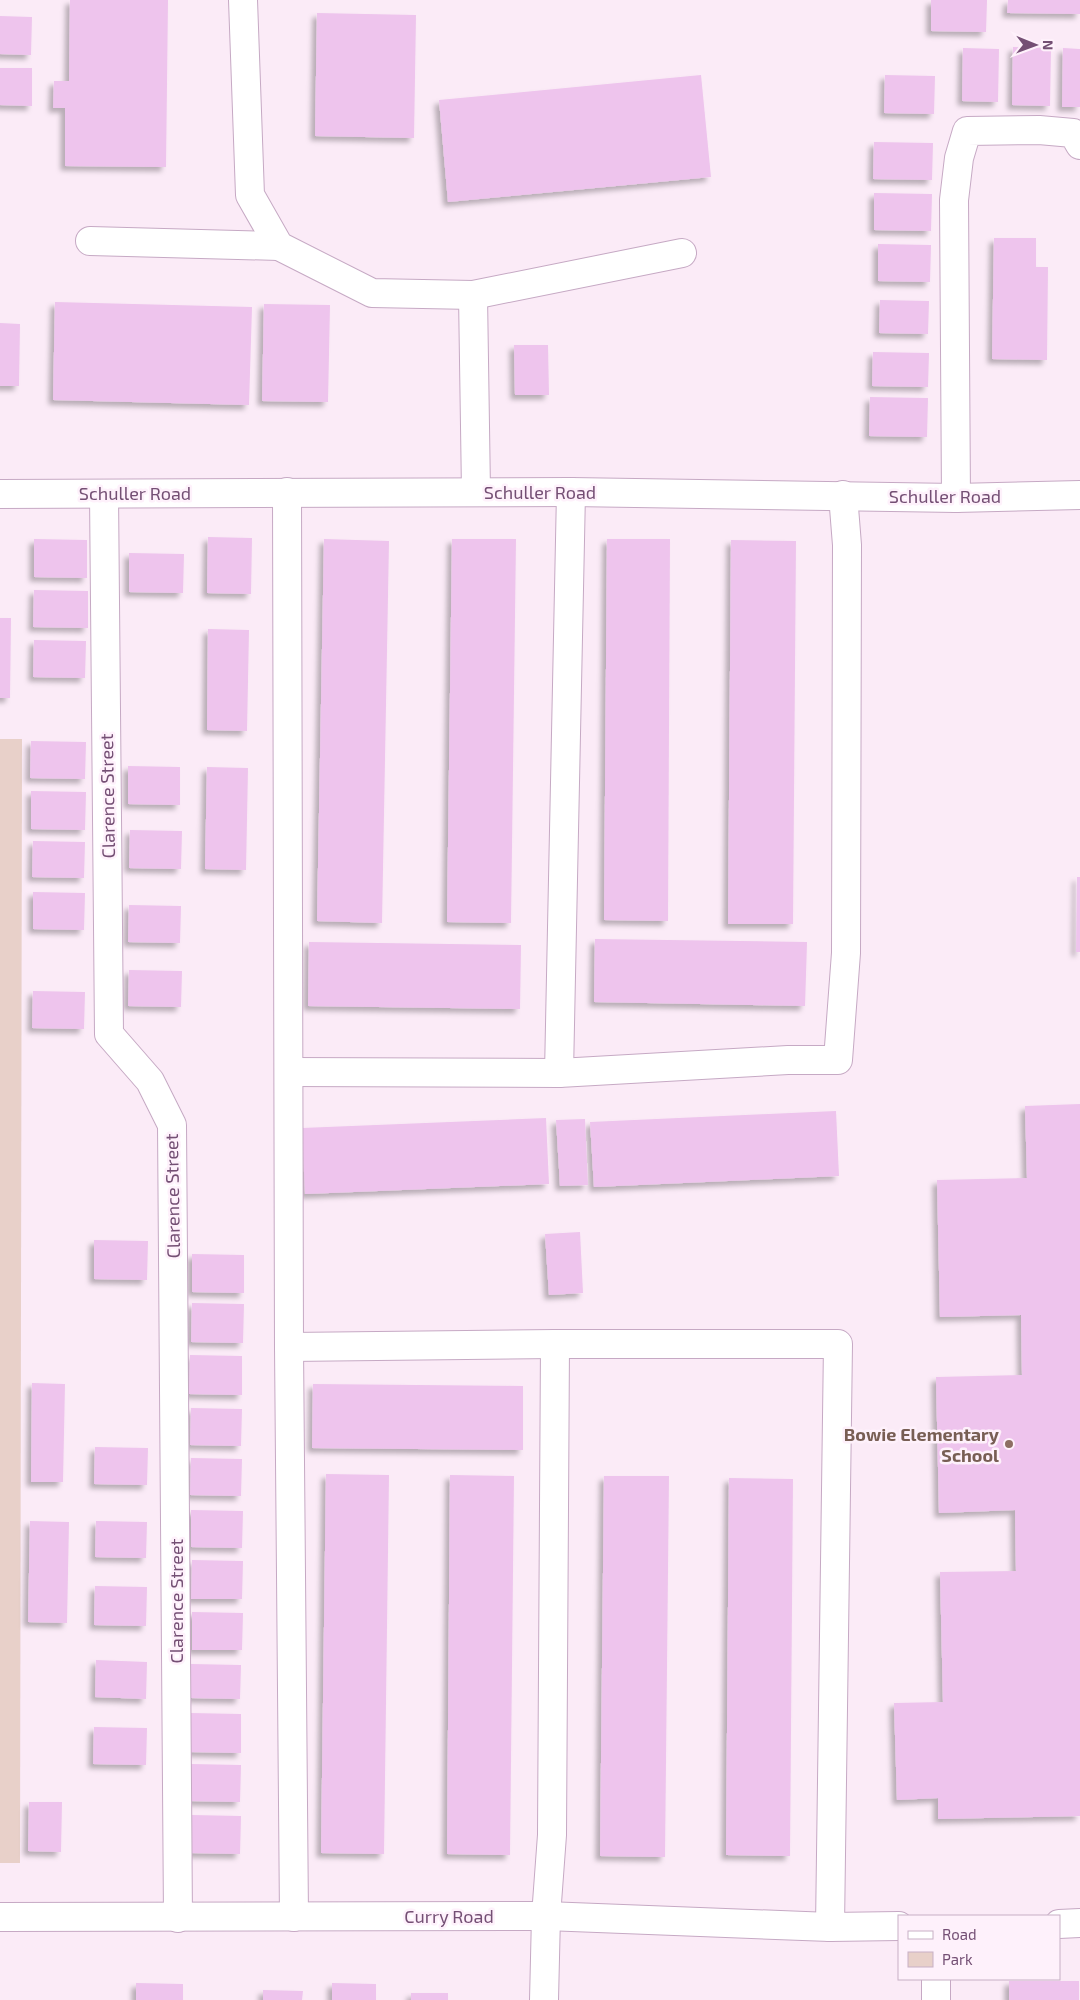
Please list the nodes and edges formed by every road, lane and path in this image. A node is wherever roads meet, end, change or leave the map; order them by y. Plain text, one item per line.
1 (243, 0) edge
2 (1080, 145) edge
3 (90, 242) dead end
4 (280, 246) junction
5 (682, 253) dead end
6 (473, 295) junction
7 (287, 492) junction
8 (476, 492) junction
9 (571, 492) junction
10 (0, 494) edge
11 (104, 494) junction
12 (843, 495) junction
13 (1080, 495) edge
14 (956, 498) junction
15 (289, 1072) junction
16 (559, 1073) junction
17 (555, 1344) junction
18 (289, 1347) junction
19 (546, 1916) junction
20 (294, 1917) junction
21 (0, 1918) edge
22 (178, 1918) junction
23 (1080, 1923) edge
24 (1060, 1924) edge
25 (898, 1926) edge
26 (830, 1927) junction
27 (936, 1980) edge
28 (544, 2000) edge
29 (936, 2000) edge

1 - 4 street
2 - 14 street
3 - 4 street
4 - 6 street
5 - 6 street
6 - 8 street
7 - 8 street, Schuller Road
7 - 11 street, Schuller Road
7 - 15 street
8 - 9 street, Schuller Road
9 - 12 street, Schuller Road
9 - 16 street
10 - 11 street, Schuller Road
11 - 22 street, Clarence Street
12 - 14 street, Schuller Road
12 - 16 street
13 - 14 street, Schuller Road
15 - 16 street
15 - 18 street
17 - 18 street
17 - 19 street
17 - 26 street
18 - 20 street
19 - 20 street, Curry Road
19 - 26 street, Curry Road
19 - 28 street
20 - 22 street, Curry Road
21 - 22 street, Curry Road
23 - 24 street
25 - 26 street, Curry Road
27 - 29 street

